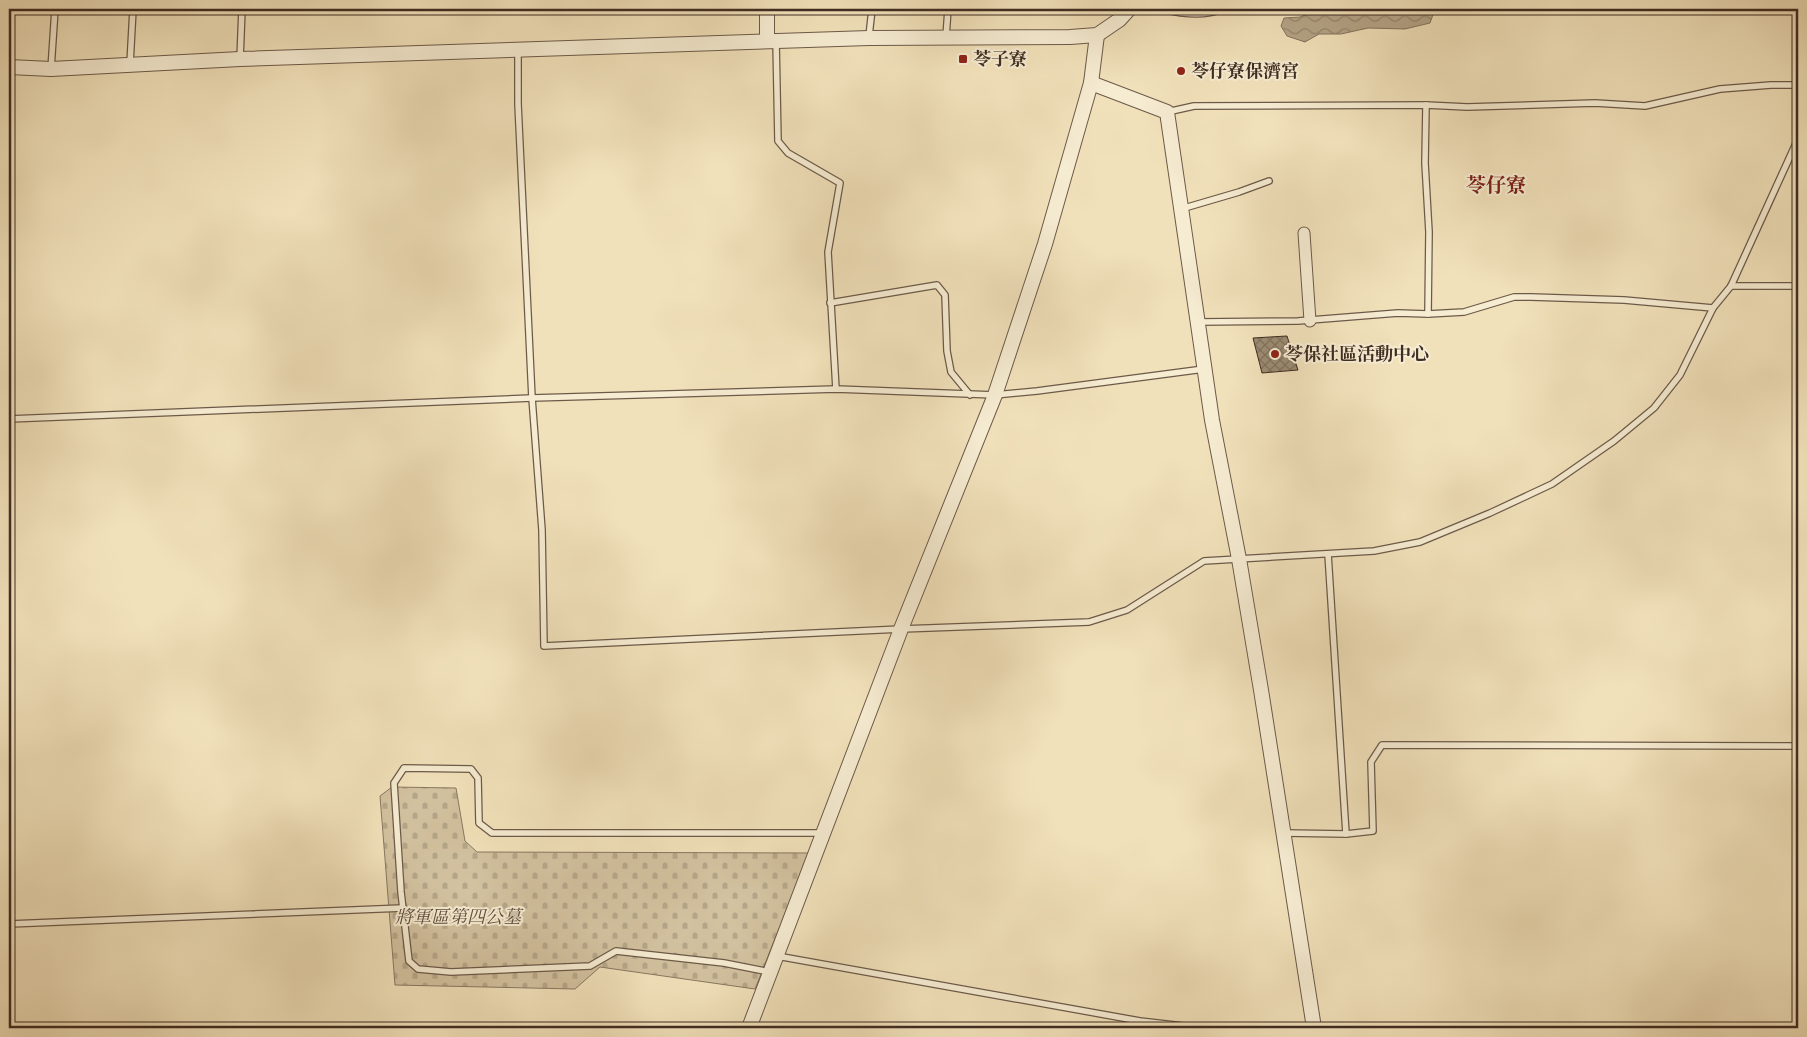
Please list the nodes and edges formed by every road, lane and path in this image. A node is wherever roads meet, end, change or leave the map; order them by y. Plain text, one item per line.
1 (55, 9) edge
2 (133, 9) edge
3 (242, 9) edge
4 (767, 9) edge
5 (872, 9) edge
6 (948, 9) edge
7 (1129, 9) edge
8 (1162, 9) edge
9 (1222, 9) edge
10 (1097, 35) junction
11 (869, 38) junction
12 (946, 38) junction
13 (771, 41) junction
14 (518, 49) junction
15 (240, 59) junction
16 (130, 66) junction
17 (9, 67) edge
18 (51, 69) junction
19 (1091, 83) junction
20 (1798, 86) edge
21 (1426, 105) junction
22 (1167, 112) junction
23 (1798, 139) edge
24 (1269, 181) dead end
25 (1180, 209) junction
26 (1304, 233) dead end
27 (1731, 286) junction
28 (1798, 286) edge
29 (830, 303) junction
30 (1713, 308) junction
31 (1428, 314) junction
32 (1310, 320) junction
33 (1198, 322) junction
34 (1204, 369) junction
35 (836, 389) junction
36 (970, 395) junction
37 (995, 395) junction
38 (532, 398) junction
39 (9, 419) edge
40 (1328, 554) junction
41 (1239, 560) junction
42 (901, 629) junction
43 (1798, 746) edge
44 (824, 833) junction
45 (1285, 834) junction
46 (1346, 834) junction
47 (403, 908) junction
48 (9, 924) edge
49 (776, 956) junction
50 (770, 972) junction
51 (749, 1028) edge
52 (1201, 1028) edge
53 (1314, 1028) edge

1 - 18 lane
2 - 16 lane
3 - 15 lane
4 - 13 street
5 - 11 lane
6 - 12 lane
7 - 10 street
8 - 9 lane
10 - 12 street
10 - 19 street
11 - 12 street
11 - 13 street
13 - 14 street
13 - 29 lane
14 - 15 street
14 - 38 lane
15 - 16 street
16 - 18 street
17 - 18 street
19 - 22 street
19 - 37 street
20 - 21 lane
21 - 22 lane
21 - 31 lane
22 - 25 street
23 - 27 lane
24 - 25 lane
25 - 33 street
26 - 32 street
27 - 28 lane
27 - 30 lane
29 - 35 lane
29 - 36 lane
30 - 31 lane
30 - 40 lane
31 - 32 lane
32 - 33 lane
33 - 34 street
34 - 37 lane
34 - 41 street
35 - 36 lane
35 - 38 lane
36 - 37 lane
37 - 42 street
38 - 39 lane
38 - 42 lane
40 - 41 lane
40 - 46 lane
41 - 42 lane
41 - 45 street
42 - 44 street
43 - 46 lane
44 - 47 lane
44 - 49 street
45 - 46 lane
45 - 53 street
47 - 48 lane
47 - 50 lane
49 - 50 street
49 - 52 lane
50 - 51 street

